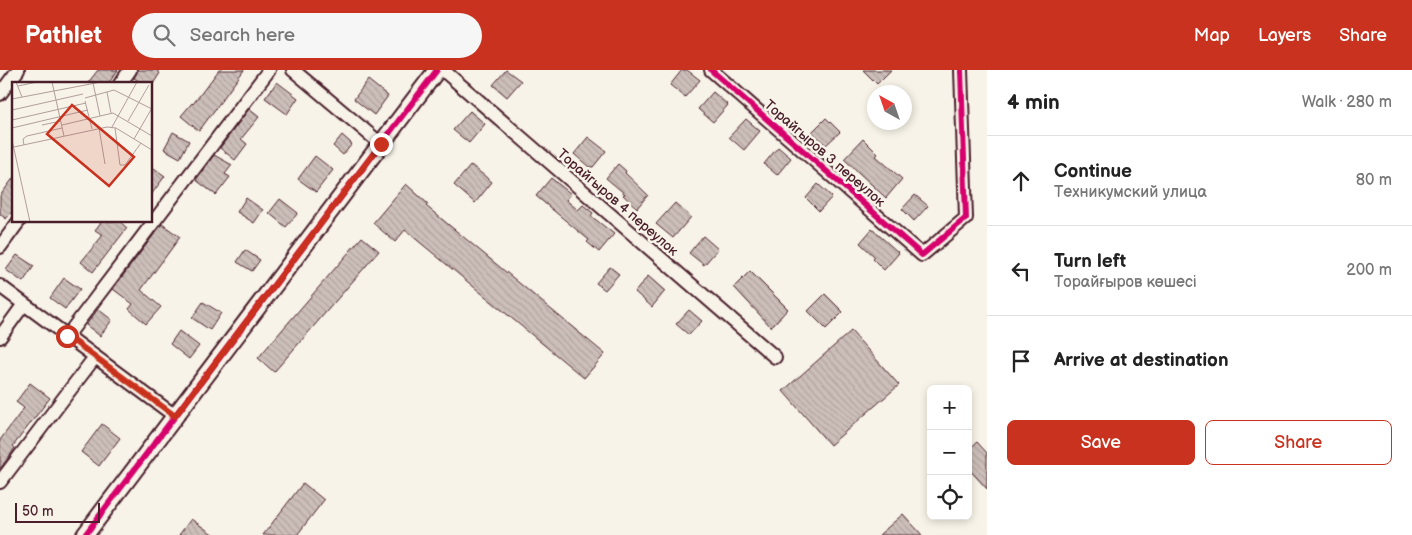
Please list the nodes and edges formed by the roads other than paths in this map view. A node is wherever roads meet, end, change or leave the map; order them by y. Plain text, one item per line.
1 (18, 70) edge
2 (130, 70) edge
3 (269, 70) edge
4 (293, 70) edge
5 (437, 70) edge
6 (443, 70) edge
7 (711, 70) edge
8 (961, 70) edge
9 (121, 82) edge
10 (0, 94) edge
11 (381, 144) junction
12 (18, 222) edge
13 (0, 247) edge
14 (0, 286) edge
15 (24, 304) junction
16 (67, 336) junction
17 (0, 337) edge
18 (95, 357) junction
19 (775, 357) dead end
20 (175, 416) junction
21 (0, 482) edge
22 (85, 535) edge

1 - 10 street
2 - 9 street
3 - 16 street
4 - 11 street
5 - 11 street
6 - 19 street, Торайгыров 4 переулок
7 - 8 street, Торайгыров 3 переулок
11 - 20 street
12 - 13 street
14 - 15 street
15 - 16 street
15 - 17 street
16 - 18 street
18 - 20 street
18 - 21 street
20 - 22 street

